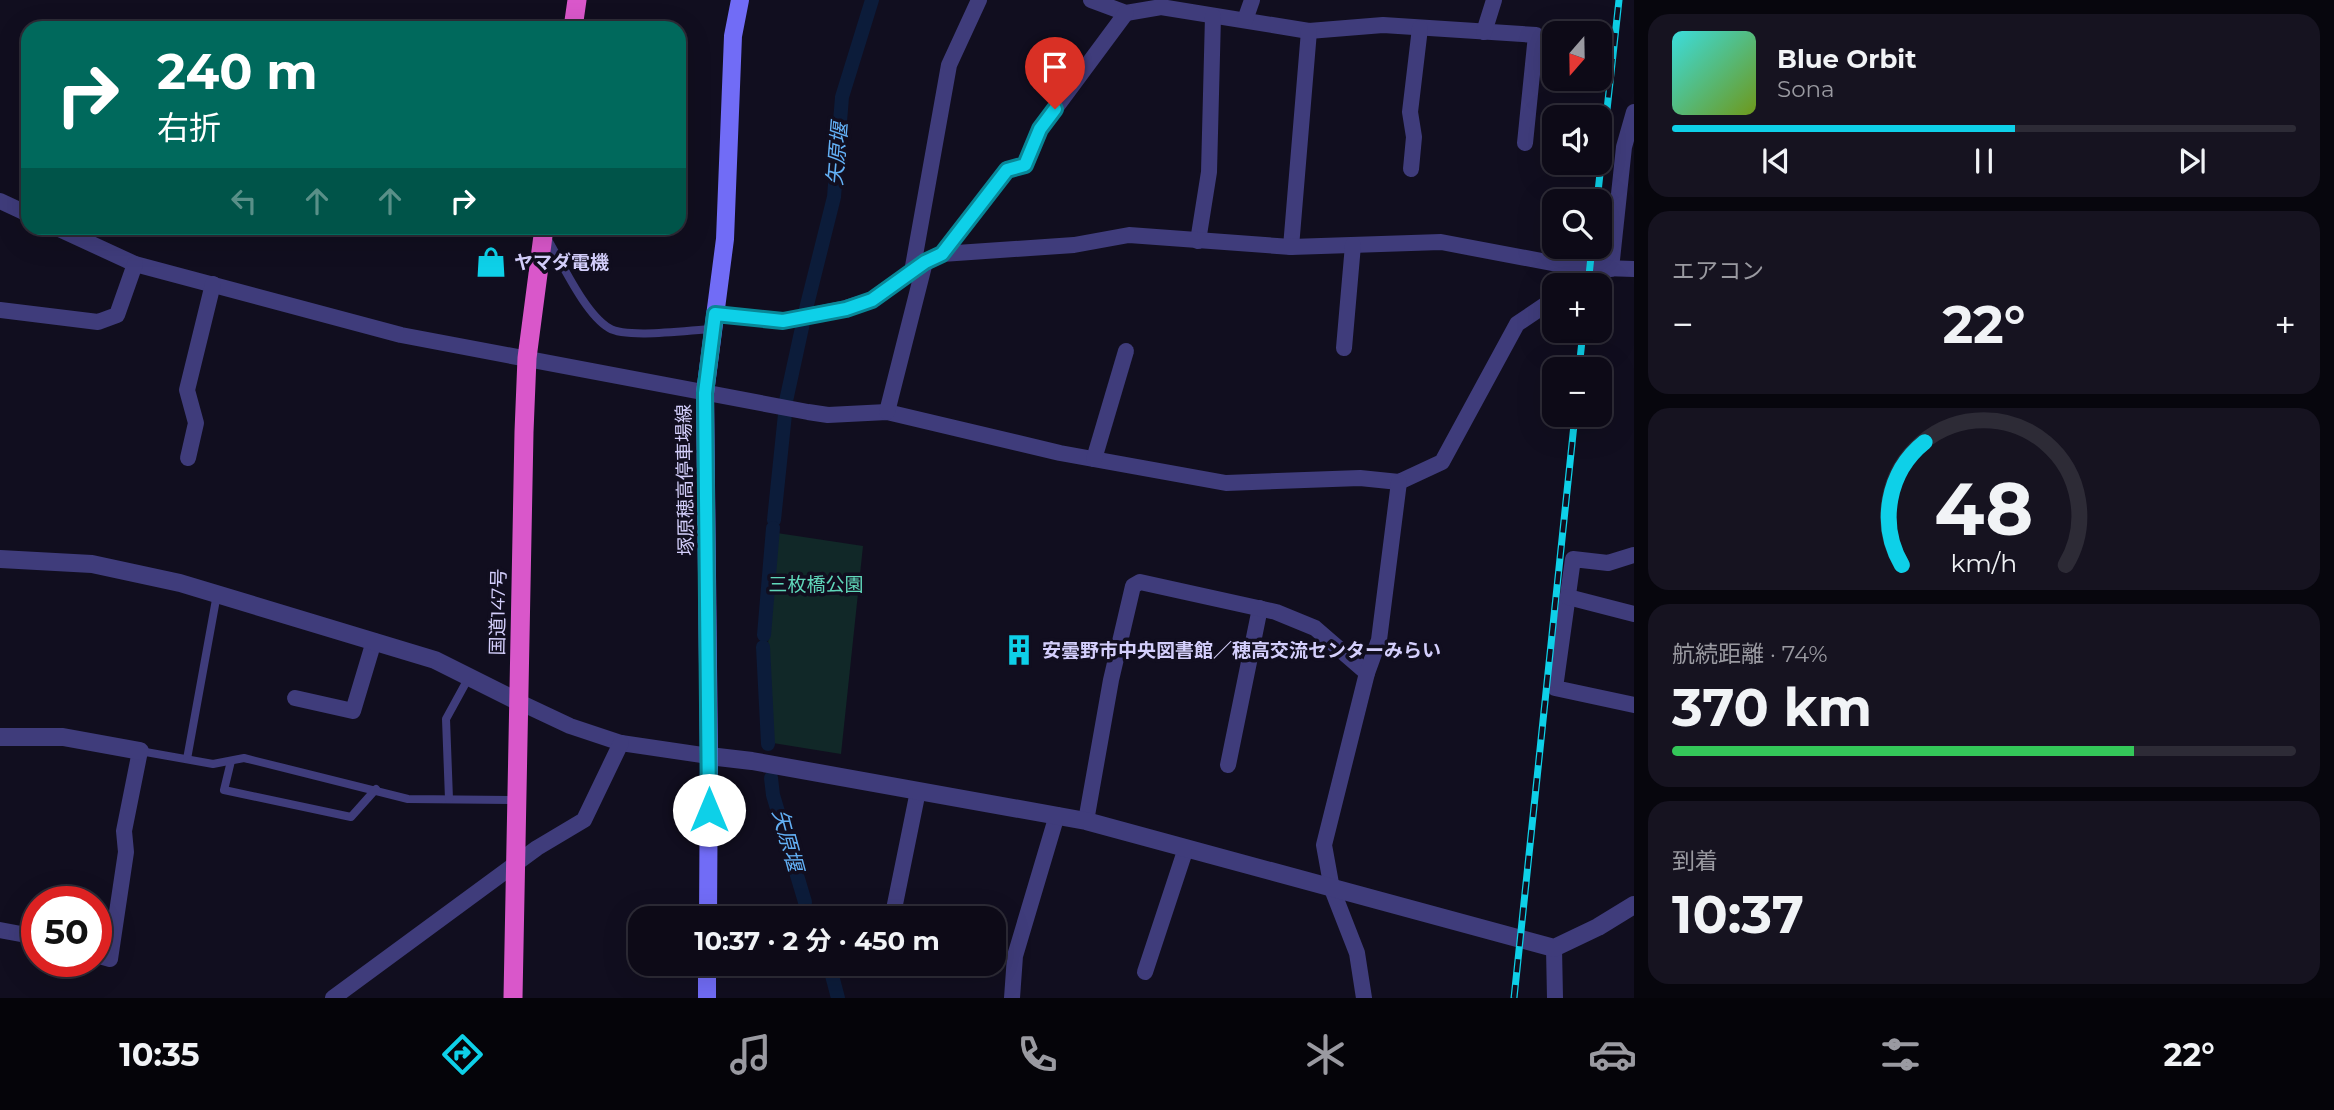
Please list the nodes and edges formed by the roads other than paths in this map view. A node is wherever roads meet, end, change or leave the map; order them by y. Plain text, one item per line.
1 (577, 0) edge
2 (740, 0) edge
3 (979, 0) edge
4 (1091, 0) edge
5 (1252, 0) edge
6 (1494, 0) edge
7 (1136, 7) edge
8 (1213, 16) junction
9 (1245, 20) junction
10 (574, 21) edge
11 (1420, 27) junction
12 (1309, 31) junction
13 (1484, 32) junction
14 (1634, 112) edge
15 (1525, 143) dead end
16 (1411, 169) dead end
17 (0, 201) edge
18 (21, 211) edge
19 (72, 235) edge
20 (543, 235) edge
21 (547, 235) edge
22 (1198, 241) junction
23 (1353, 245) junction
24 (1291, 247) junction
25 (942, 254) junction
26 (135, 264) junction
27 (919, 267) junction
28 (1573, 267) junction
29 (1611, 269) junction
30 (1634, 269) edge
31 (1570, 273) edge
32 (213, 284) junction
33 (1542, 307) edge
34 (0, 310) edge
35 (713, 321) junction
36 (1344, 348) dead end
37 (1126, 351) dead end
38 (527, 358) junction
39 (705, 393) junction
40 (887, 412) junction
41 (188, 458) dead end
42 (1094, 459) junction
43 (1399, 482) junction
44 (1634, 555) edge
45 (0, 559) edge
46 (217, 594) junction
47 (1568, 597) junction
48 (1260, 608) junction
49 (1634, 614) edge
50 (374, 641) junction
51 (1367, 673) junction
52 (469, 677) junction
53 (295, 698) dead end
54 (519, 702) junction
55 (1634, 705) edge
56 (0, 737) edge
57 (621, 743) junction
58 (140, 751) junction
59 (709, 756) junction
60 (187, 760) junction
61 (231, 761) junction
62 (1228, 765) dead end
63 (376, 789) junction
64 (918, 791) junction
65 (449, 799) junction
66 (517, 800) junction
67 (1057, 815) junction
68 (1086, 821) junction
69 (1186, 848) junction
70 (516, 864) junction
71 (1332, 889) junction
72 (1634, 905) edge
73 (708, 906) edge
74 (895, 906) edge
75 (0, 930) edge
76 (21, 934) edge
77 (112, 946) edge
78 (1555, 948) junction
79 (1145, 972) dead end
80 (707, 976) edge
81 (333, 998) edge
82 (513, 998) edge
83 (707, 998) edge
84 (1012, 998) edge
85 (1364, 998) edge
86 (1555, 998) edge

1 - 10 highway
2 - 35 main road, 塚原穂高停車場線
3 - 27 street
4 - 7 street
5 - 9 street
6 - 13 street
7 - 8 street
7 - 25 street
8 - 9 street
8 - 22 street
9 - 12 street
11 - 12 street
11 - 13 street
11 - 16 street
12 - 24 street
13 - 15 street
14 - 29 street
17 - 18 street
19 - 26 street
20 - 38 highway, 国道147号
21 - 35 lane
22 - 24 street
22 - 25 street
23 - 24 street
23 - 28 street
23 - 36 street
25 - 27 street
26 - 32 street
26 - 34 street
27 - 35 street
27 - 40 street
28 - 29 street
28 - 31 street
29 - 30 street
32 - 38 street
32 - 41 street
33 - 43 street
35 - 39 main road, 塚原穂高停車場線
37 - 42 street
38 - 39 street
38 - 54 highway, 国道147号
39 - 40 street
39 - 59 main road, 塚原穂高停車場線
40 - 42 street
42 - 43 street
43 - 51 street
44 - 47 street
45 - 46 street
46 - 50 street
46 - 60 lane
47 - 49 street
47 - 55 street
48 - 51 street
48 - 62 street
48 - 68 street
50 - 52 street
50 - 53 street
51 - 71 street
52 - 54 street
52 - 65 lane
54 - 57 street
54 - 66 highway, 国道147号
56 - 58 street
57 - 59 street
57 - 70 street
58 - 60 lane
58 - 77 street
59 - 64 street
59 - 73 main road, 塚原穂高停車場線
60 - 61 lane
61 - 63 lane
61 - 63 lane
63 - 65 lane
64 - 67 street
64 - 74 street
65 - 66 lane
66 - 70 highway, 国道147号
67 - 68 street
67 - 84 street
68 - 69 street
69 - 71 street
69 - 79 street
70 - 81 street
70 - 82 highway, 国道147号
71 - 78 street
71 - 85 street
72 - 78 street
75 - 76 street
78 - 86 street
80 - 83 main road

